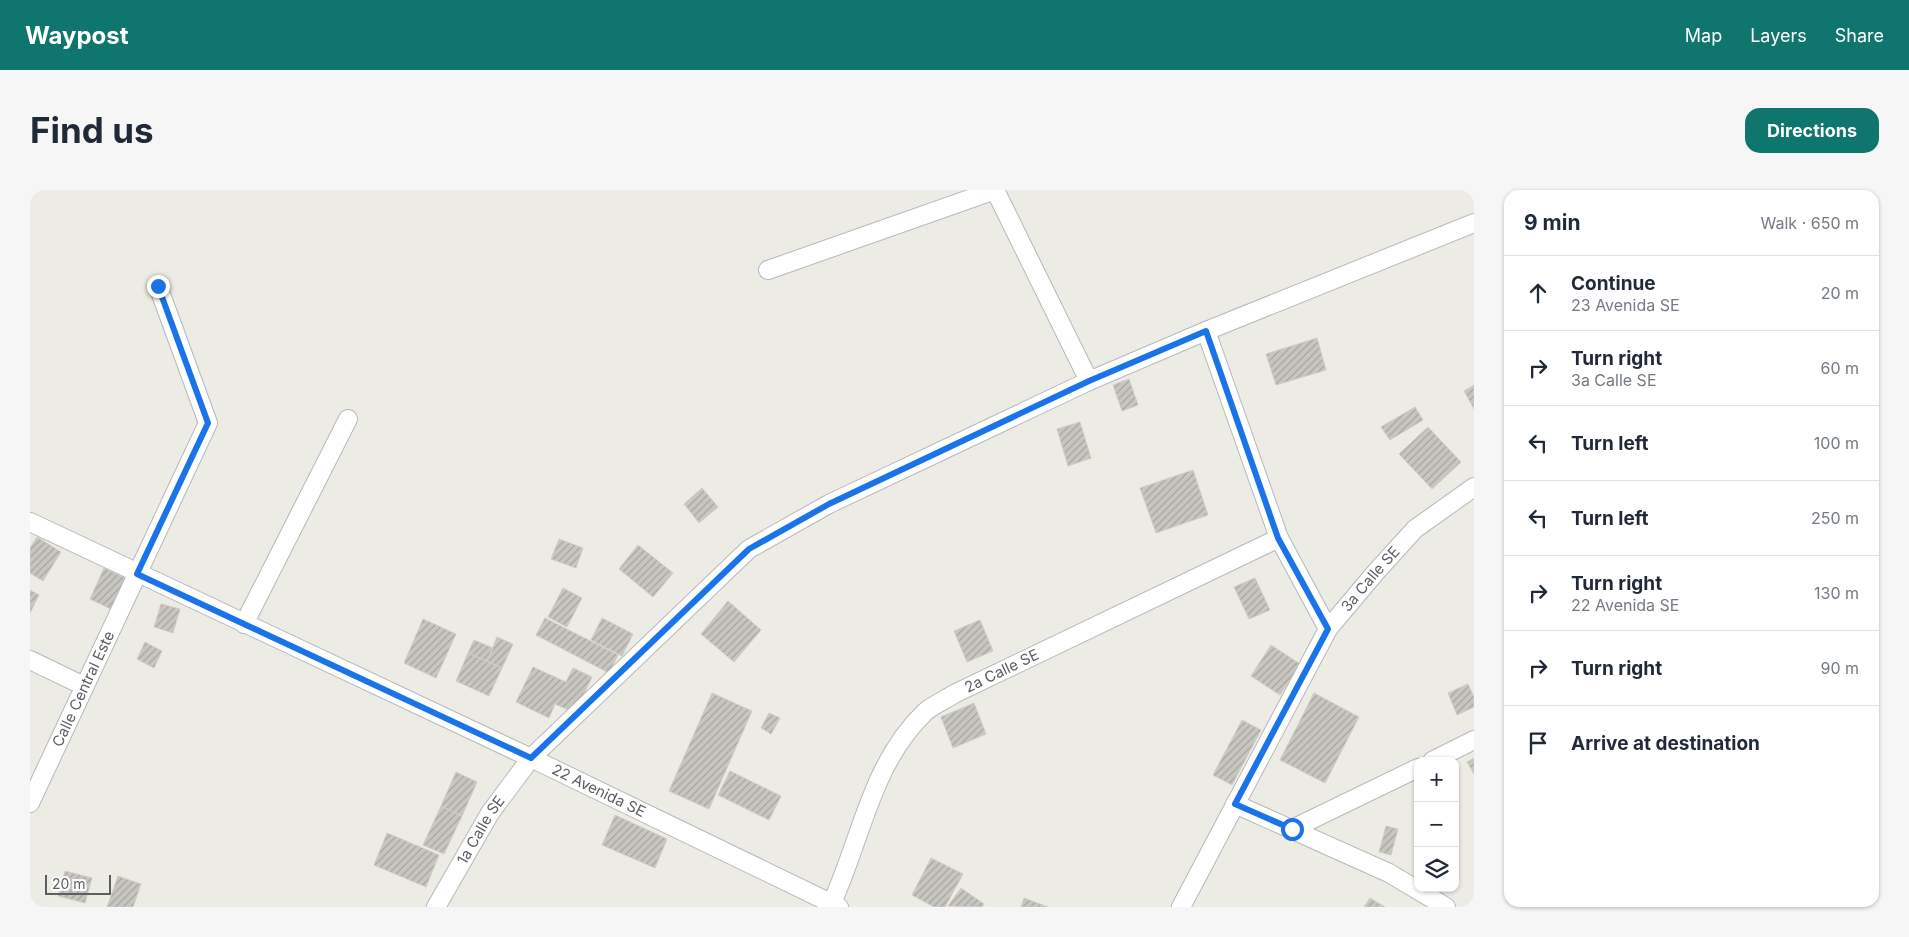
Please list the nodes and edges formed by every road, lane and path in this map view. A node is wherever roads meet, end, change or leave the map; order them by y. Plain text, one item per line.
1 (995, 190) edge
2 (1474, 223) edge
3 (768, 270) dead end
4 (158, 286) dead end
5 (1206, 331) junction
6 (1089, 381) junction
7 (348, 419) dead end
8 (1474, 487) edge
9 (30, 522) edge
10 (1278, 538) junction
11 (137, 574) junction
12 (244, 624) junction
13 (1328, 629) junction
14 (30, 660) edge
15 (84, 686) junction
16 (1474, 740) edge
17 (1440, 757) edge
18 (531, 758) junction
19 (1414, 770) edge
20 (31, 800) edge
21 (1235, 804) junction
22 (1292, 829) junction
23 (834, 906) edge
24 (436, 907) edge
25 (1181, 907) edge
26 (1446, 907) edge

1 - 3 street
1 - 6 street
2 - 5 street, 1a Calle SE
4 - 11 street, Calle Central Este
5 - 6 street, 1a Calle SE
5 - 10 street
6 - 18 street, 1a Calle SE
7 - 12 street
8 - 13 street, 3a Calle SE
9 - 11 street, 22 Avenida SE
10 - 13 street
10 - 23 street, 2a Calle SE
11 - 12 street, 22 Avenida SE
11 - 15 street, Calle Central Este
12 - 18 street, 22 Avenida SE
13 - 21 street, 3a Calle SE
14 - 15 street
15 - 20 street, Calle Central Este
16 - 17 street
18 - 23 street, 22 Avenida SE
18 - 24 street, 1a Calle SE
19 - 22 street
21 - 22 street
21 - 25 street, 3a Calle SE
22 - 26 street

